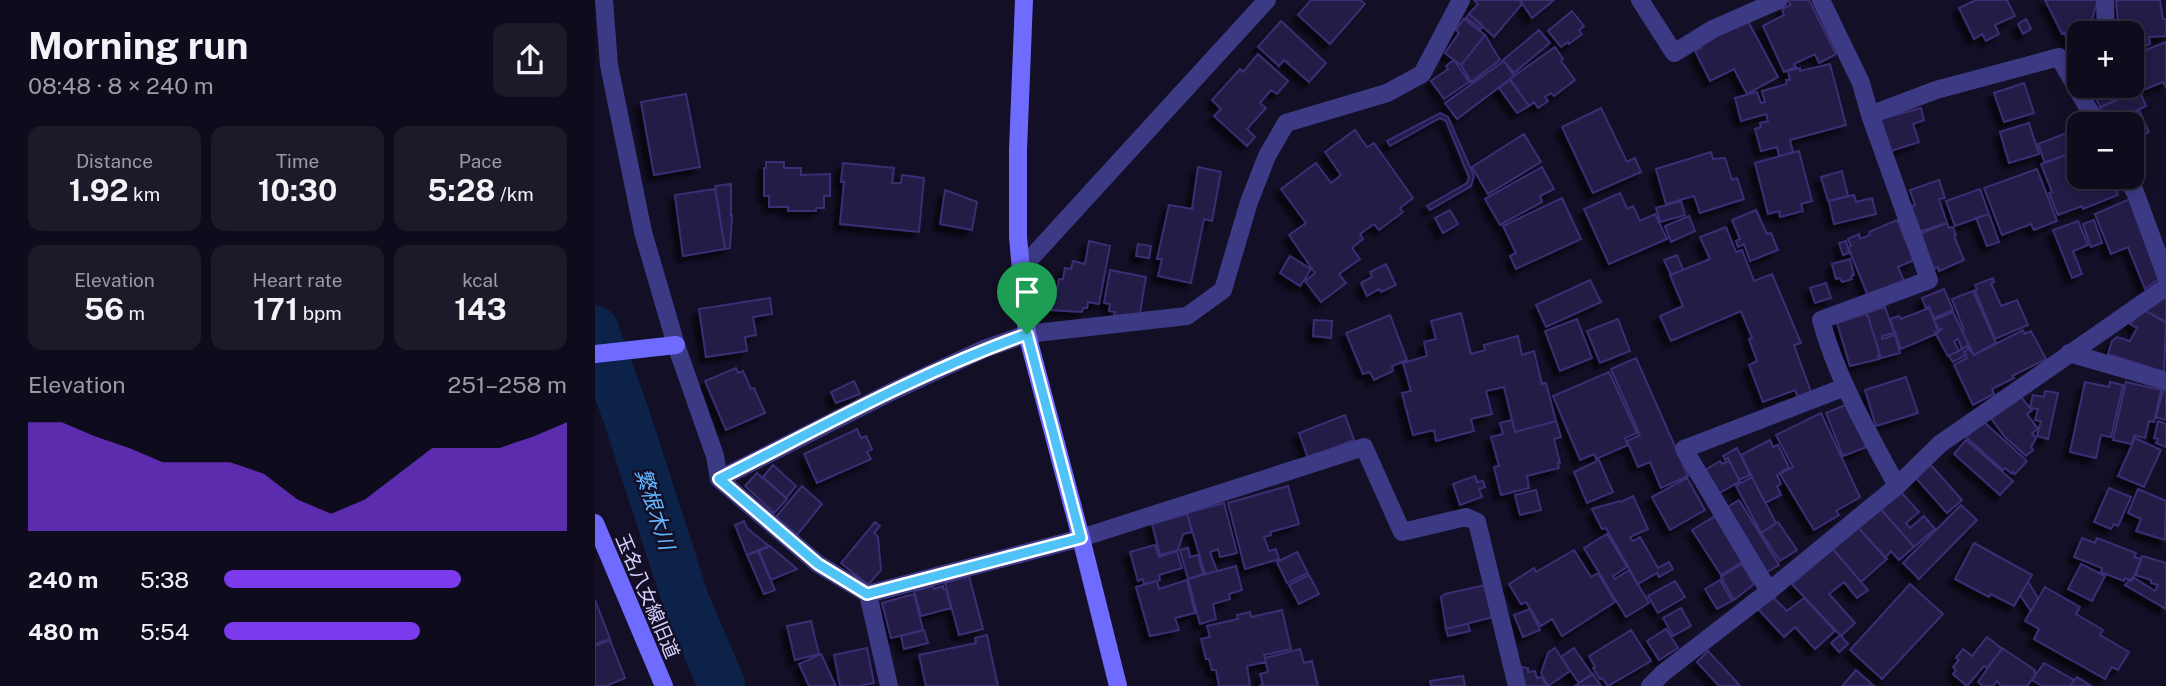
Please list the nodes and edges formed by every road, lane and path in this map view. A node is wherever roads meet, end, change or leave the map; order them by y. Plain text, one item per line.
1 (604, 0) edge
2 (1024, 0) edge
3 (1267, 0) edge
4 (1461, 0) edge
5 (1640, 0) edge
6 (1779, 0) edge
7 (1821, 0) edge
8 (2105, 0) edge
9 (2106, 21) edge
10 (2067, 66) edge
11 (1870, 115) junction
12 (2133, 189) edge
13 (1020, 270) junction
14 (2166, 276) edge
15 (2166, 287) edge
16 (1027, 334) junction
17 (675, 345) junction
18 (2069, 353) junction
19 (595, 354) edge
20 (2166, 381) edge
21 (1845, 387) junction
22 (719, 479) junction
23 (1897, 486) junction
24 (595, 523) edge
25 (1081, 538) junction
26 (1769, 591) junction
27 (867, 594) junction
28 (664, 686) edge
29 (889, 686) edge
30 (1118, 686) edge
31 (1517, 686) edge
32 (1650, 686) edge

1 - 17 street
2 - 13 street
3 - 13 street
4 - 16 street
5 - 6 street
7 - 11 street
8 - 9 street
10 - 11 street
11 - 21 street
12 - 14 street
13 - 16 street
15 - 18 street
16 - 22 street
16 - 25 street
17 - 19 street
17 - 22 street
18 - 20 street
18 - 23 street
21 - 23 street
21 - 26 street
22 - 27 street
23 - 26 street
24 - 28 street, 玉名八女線旧道
25 - 27 street
25 - 30 street
25 - 31 street
26 - 32 street
27 - 29 street

